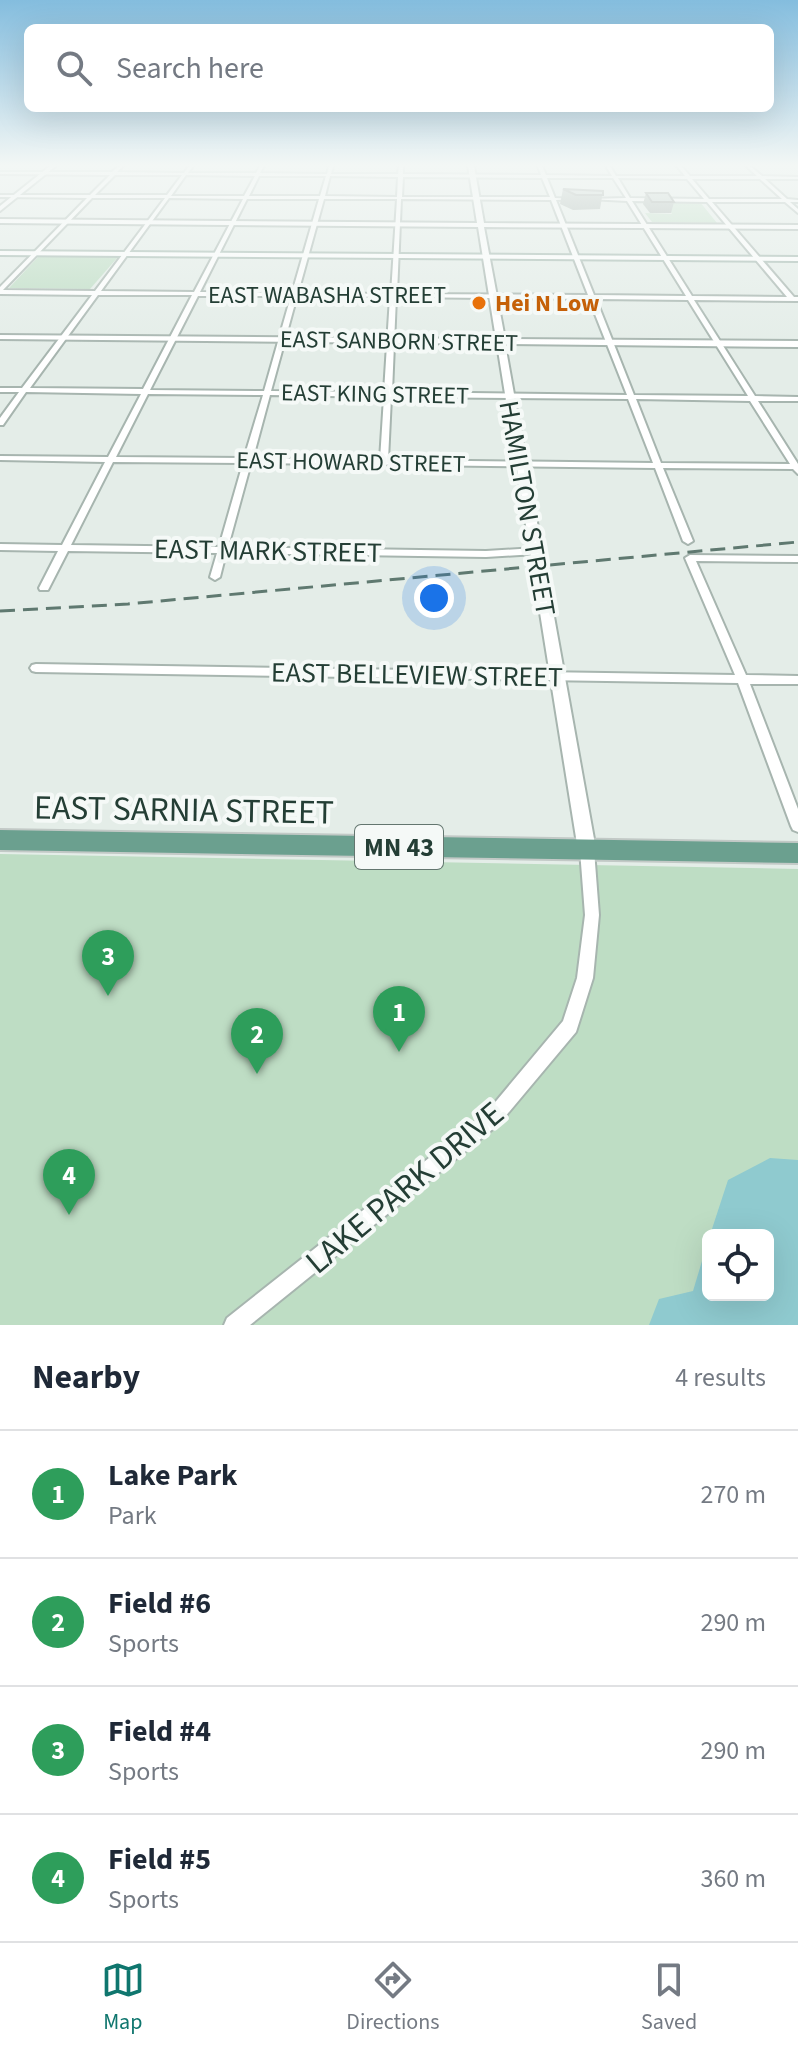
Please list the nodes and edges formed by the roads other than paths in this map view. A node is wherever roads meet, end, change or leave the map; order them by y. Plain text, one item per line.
1 (60, 228) edge
2 (145, 228) edge
3 (230, 228) edge
4 (314, 228) edge
5 (397, 228) edge
6 (481, 228) edge
7 (565, 228) edge
8 (649, 228) edge
9 (731, 228) edge
10 (0, 253) edge
11 (35, 254) junction
12 (126, 254) junction
13 (216, 255) junction
14 (306, 256) junction
15 (395, 256) junction
16 (486, 257) junction
17 (575, 258) junction
18 (666, 258) junction
19 (757, 259) junction
20 (798, 259) edge
21 (0, 291) edge
22 (97, 293) junction
23 (196, 294) junction
24 (295, 294) junction
25 (393, 295) junction
26 (493, 296) junction
27 (591, 297) junction
28 (690, 297) junction
29 (795, 298) edge
30 (798, 306) edge
31 (0, 337) edge
32 (64, 338) junction
33 (174, 338) junction
34 (282, 339) junction
35 (391, 340) junction
36 (500, 342) junction
37 (608, 342) junction
38 (719, 343) junction
39 (798, 344) edge
40 (0, 390) edge
41 (24, 391) junction
42 (146, 392) junction
43 (267, 393) junction
44 (388, 394) junction
45 (510, 396) junction
46 (630, 397) junction
47 (753, 398) junction
48 (798, 399) edge
49 (0, 423) edge
50 (0, 458) edge
51 (111, 460) junction
52 (248, 461) junction
53 (384, 462) junction
54 (521, 464) junction
55 (657, 465) junction
56 (797, 468) edge
57 (688, 541) dead end
58 (0, 547) edge
59 (66, 548) junction
60 (223, 549) junction
61 (536, 551) junction
62 (798, 559) edge
63 (215, 577) dead end
64 (44, 588) dead end
65 (36, 668) dead end
66 (557, 677) junction
67 (743, 679) junction
68 (798, 680) edge
69 (798, 826) edge
70 (0, 840) edge
71 (587, 850) junction
72 (798, 853) edge
73 (234, 1325) edge

1 - 11 street
2 - 12 street
3 - 13 street
4 - 14 street
5 - 15 street
6 - 16 street, HAMILTON STREET
7 - 17 street
8 - 18 street
9 - 19 street
10 - 11 main road
11 - 12 main road
11 - 21 street
12 - 13 main road
12 - 22 street
13 - 14 main road
13 - 23 street
14 - 15 main road
14 - 24 street
15 - 16 main road
15 - 25 street
16 - 17 main road
16 - 26 street, HAMILTON STREET
17 - 18 main road
17 - 27 street
18 - 19 main road
18 - 28 street
19 - 20 main road
19 - 29 street
21 - 22 street, EAST WABASHA STREET
22 - 23 street, EAST WABASHA STREET
22 - 32 street
23 - 24 street, EAST WABASHA STREET
23 - 33 street
24 - 25 street, EAST WABASHA STREET
24 - 34 street
25 - 26 street, EAST WABASHA STREET
25 - 35 street
26 - 27 street, EAST WABASHA STREET
26 - 36 street, HAMILTON STREET
27 - 28 street, EAST WABASHA STREET
27 - 37 street
28 - 29 street, EAST WABASHA STREET
28 - 38 street
29 - 30 street
31 - 32 street, EAST SANBORN STREET
32 - 33 street, EAST SANBORN STREET
32 - 41 street
33 - 34 street, EAST SANBORN STREET
33 - 42 street
34 - 35 street, EAST SANBORN STREET
34 - 43 street
35 - 36 street, EAST SANBORN STREET
35 - 44 street
36 - 37 street, EAST SANBORN STREET
36 - 45 street, HAMILTON STREET
37 - 38 street, EAST SANBORN STREET
37 - 46 street
38 - 39 street, EAST SANBORN STREET
38 - 47 street
40 - 41 street, EAST KING STREET
41 - 42 street, EAST KING STREET
41 - 49 street
42 - 43 street, EAST KING STREET
42 - 51 street
43 - 44 street, EAST KING STREET
43 - 52 street
44 - 45 street, EAST KING STREET
44 - 53 street
45 - 46 street, EAST KING STREET
45 - 54 street, HAMILTON STREET
46 - 47 street, EAST KING STREET
46 - 55 street
47 - 48 street, EAST KING STREET
47 - 56 street
50 - 51 street, EAST HOWARD STREET
51 - 52 street, EAST HOWARD STREET
51 - 59 street
52 - 53 street, EAST HOWARD STREET
52 - 60 street
53 - 54 street, EAST HOWARD STREET
54 - 55 street, EAST HOWARD STREET
54 - 61 street, HAMILTON STREET
55 - 56 street, EAST HOWARD STREET
55 - 57 street
58 - 59 street, EAST MARK STREET
59 - 60 street, EAST MARK STREET
59 - 64 street
60 - 61 street, EAST MARK STREET
60 - 63 street
61 - 66 street, HAMILTON STREET
62 - 67 street
65 - 66 street, EAST BELLEVIEW STREET
66 - 67 street, EAST BELLEVIEW STREET
66 - 71 street, HAMILTON STREET
67 - 68 street, EAST BELLEVIEW STREET
67 - 69 street
70 - 71 main road, EAST SARNIA STREET / MN 43
71 - 72 main road, EAST SARNIA STREET / MN 43
71 - 73 street, LAKE PARK DRIVE

